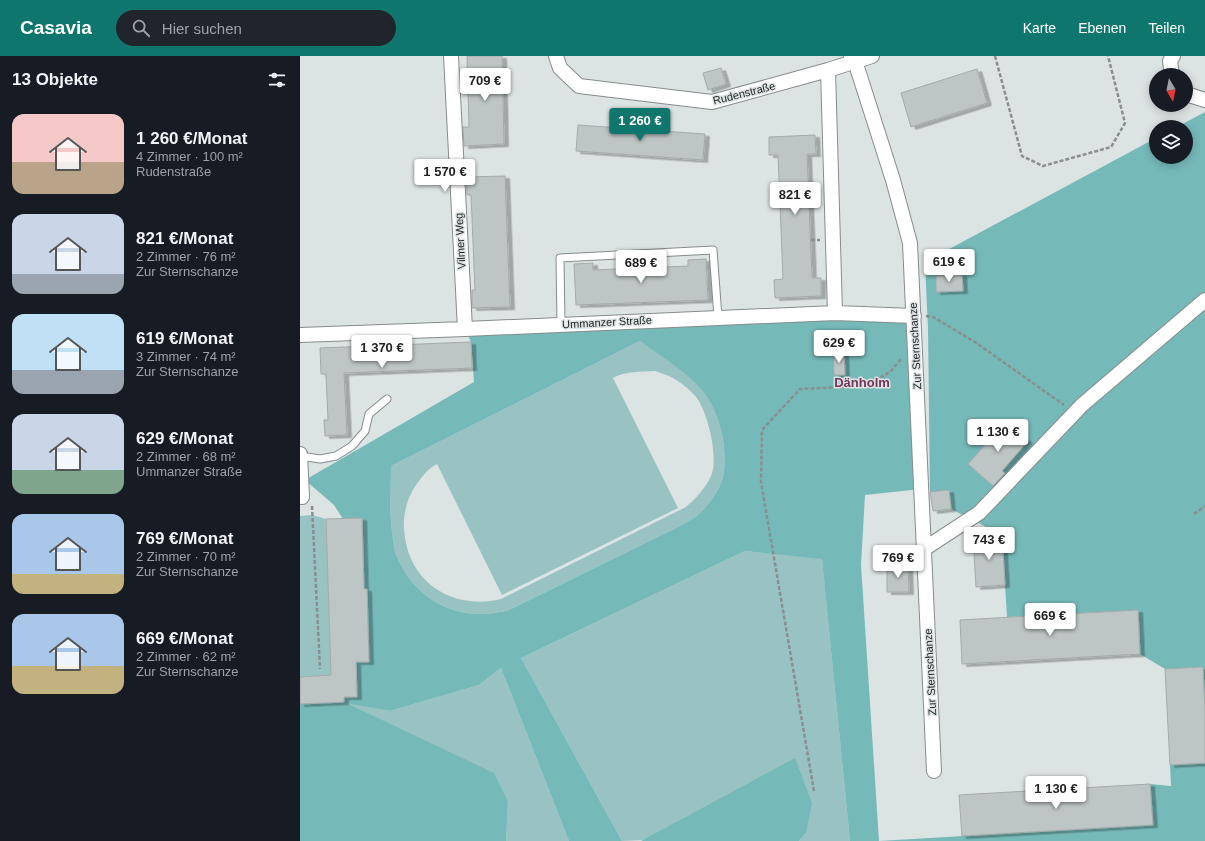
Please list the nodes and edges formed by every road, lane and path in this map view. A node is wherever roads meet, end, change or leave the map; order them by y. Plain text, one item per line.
1 (451, 56) edge
2 (556, 56) edge
3 (872, 56) edge
4 (995, 56) edge
5 (1108, 56) edge
6 (1173, 56) edge
7 (853, 59) edge
8 (1171, 68) edge
9 (828, 70) junction
10 (1193, 96) edge
11 (1205, 100) edge
12 (1205, 300) edge
13 (835, 313) junction
14 (914, 316) junction
15 (718, 317) junction
16 (561, 324) junction
17 (465, 329) junction
18 (300, 335) edge
19 (915, 342) junction
20 (387, 399) dead end
21 (1074, 412) junction
22 (300, 455) edge
23 (302, 497) joint
24 (1205, 506) edge
25 (1194, 514) dead end
26 (924, 549) junction
27 (320, 669) dead end
28 (934, 771) dead end
29 (814, 791) dead end

1 - 17 street, Vilmer Weg
2 - 9 street, Rudenstraße
3 - 7 street, Rudenstraße
4 - 5 path
6 - 8 street
7 - 9 street, Rudenstraße
7 - 14 street, Zur Sternschanze
9 - 13 street
10 - 11 street
12 - 21 street
13 - 14 street, Ummanzer Straße
13 - 15 street, Ummanzer Straße
14 - 19 street, Zur Sternschanze
14 - 21 path
15 - 16 street, Ummanzer Straße
15 - 16 lane
16 - 17 street, Ummanzer Straße
17 - 18 street, Ummanzer Straße
19 - 26 street, Zur Sternschanze
19 - 29 path
20 - 22 lane
21 - 26 street
22 - 23 street
23 - 27 path
24 - 25 path
26 - 28 street, Zur Sternschanze

